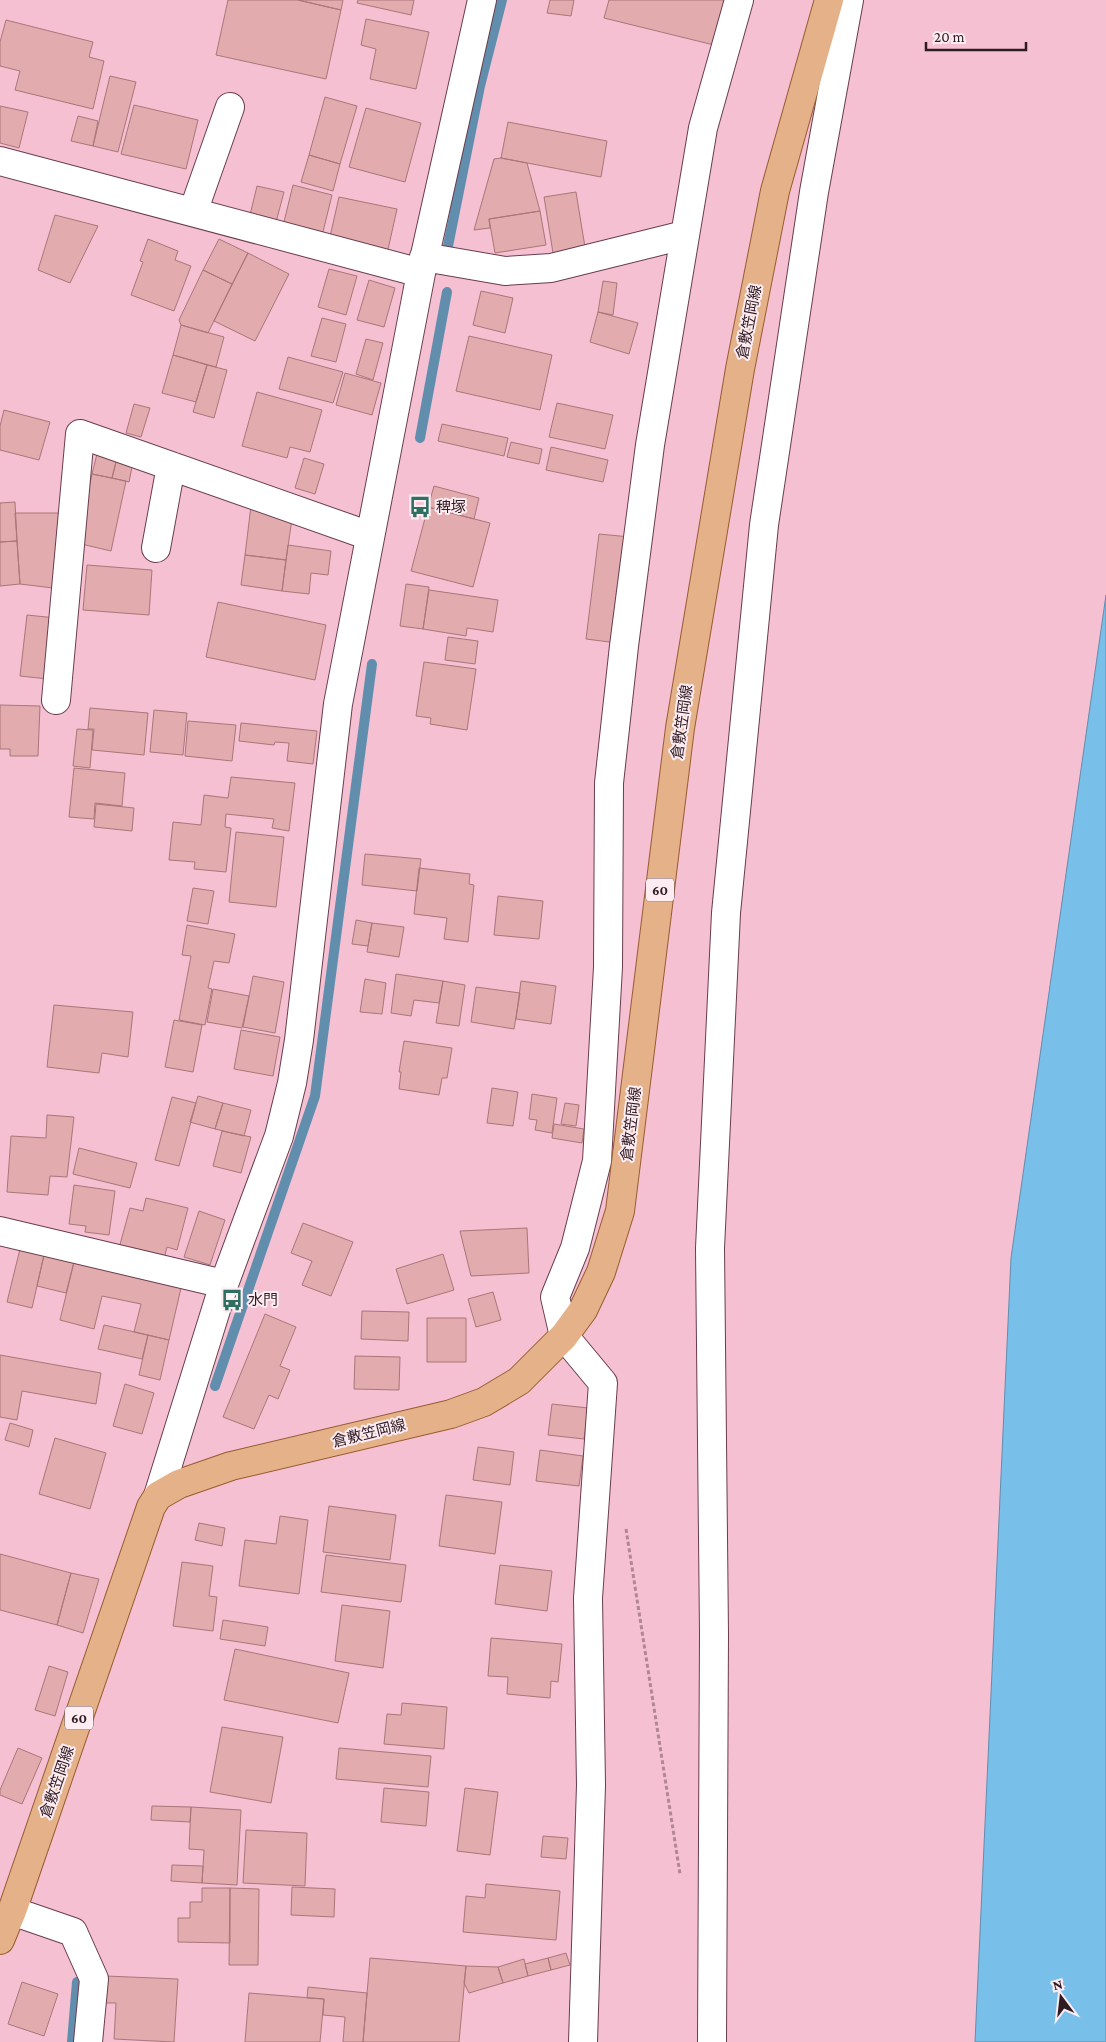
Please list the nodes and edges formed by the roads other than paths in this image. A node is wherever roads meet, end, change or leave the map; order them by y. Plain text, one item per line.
1 (482, 0) edge
2 (739, 0) edge
3 (829, 0) edge
4 (849, 0) edge
5 (230, 107) dead end
6 (787, 149) junction
7 (0, 160) edge
8 (818, 173) junction
9 (193, 212) junction
10 (684, 235) junction
11 (422, 265) junction
12 (171, 466) junction
13 (370, 536) junction
14 (156, 548) dead end
15 (56, 700) dead end
16 (0, 1231) edge
17 (224, 1284) junction
18 (564, 1336) junction
19 (158, 1496) junction
20 (12, 1911) junction
21 (0, 1940) edge
22 (88, 2042) edge
23 (583, 2042) edge
24 (712, 2042) edge

1 - 11 street
2 - 10 street
3 - 6 main road, 倉敷笠岡線 / 60
4 - 8 street
5 - 9 street
6 - 8 street
6 - 18 main road, 倉敷笠岡線 / 60
7 - 9 street
8 - 24 street
9 - 11 street
10 - 11 street
10 - 18 street
11 - 13 street
12 - 13 street
12 - 14 street
12 - 15 street
13 - 17 street
16 - 17 street
17 - 19 street
18 - 19 main road, 倉敷笠岡線 / 60
18 - 23 street
19 - 20 main road, 倉敷笠岡線 / 60
20 - 21 main road, 倉敷笠岡線 / 60
20 - 22 street

